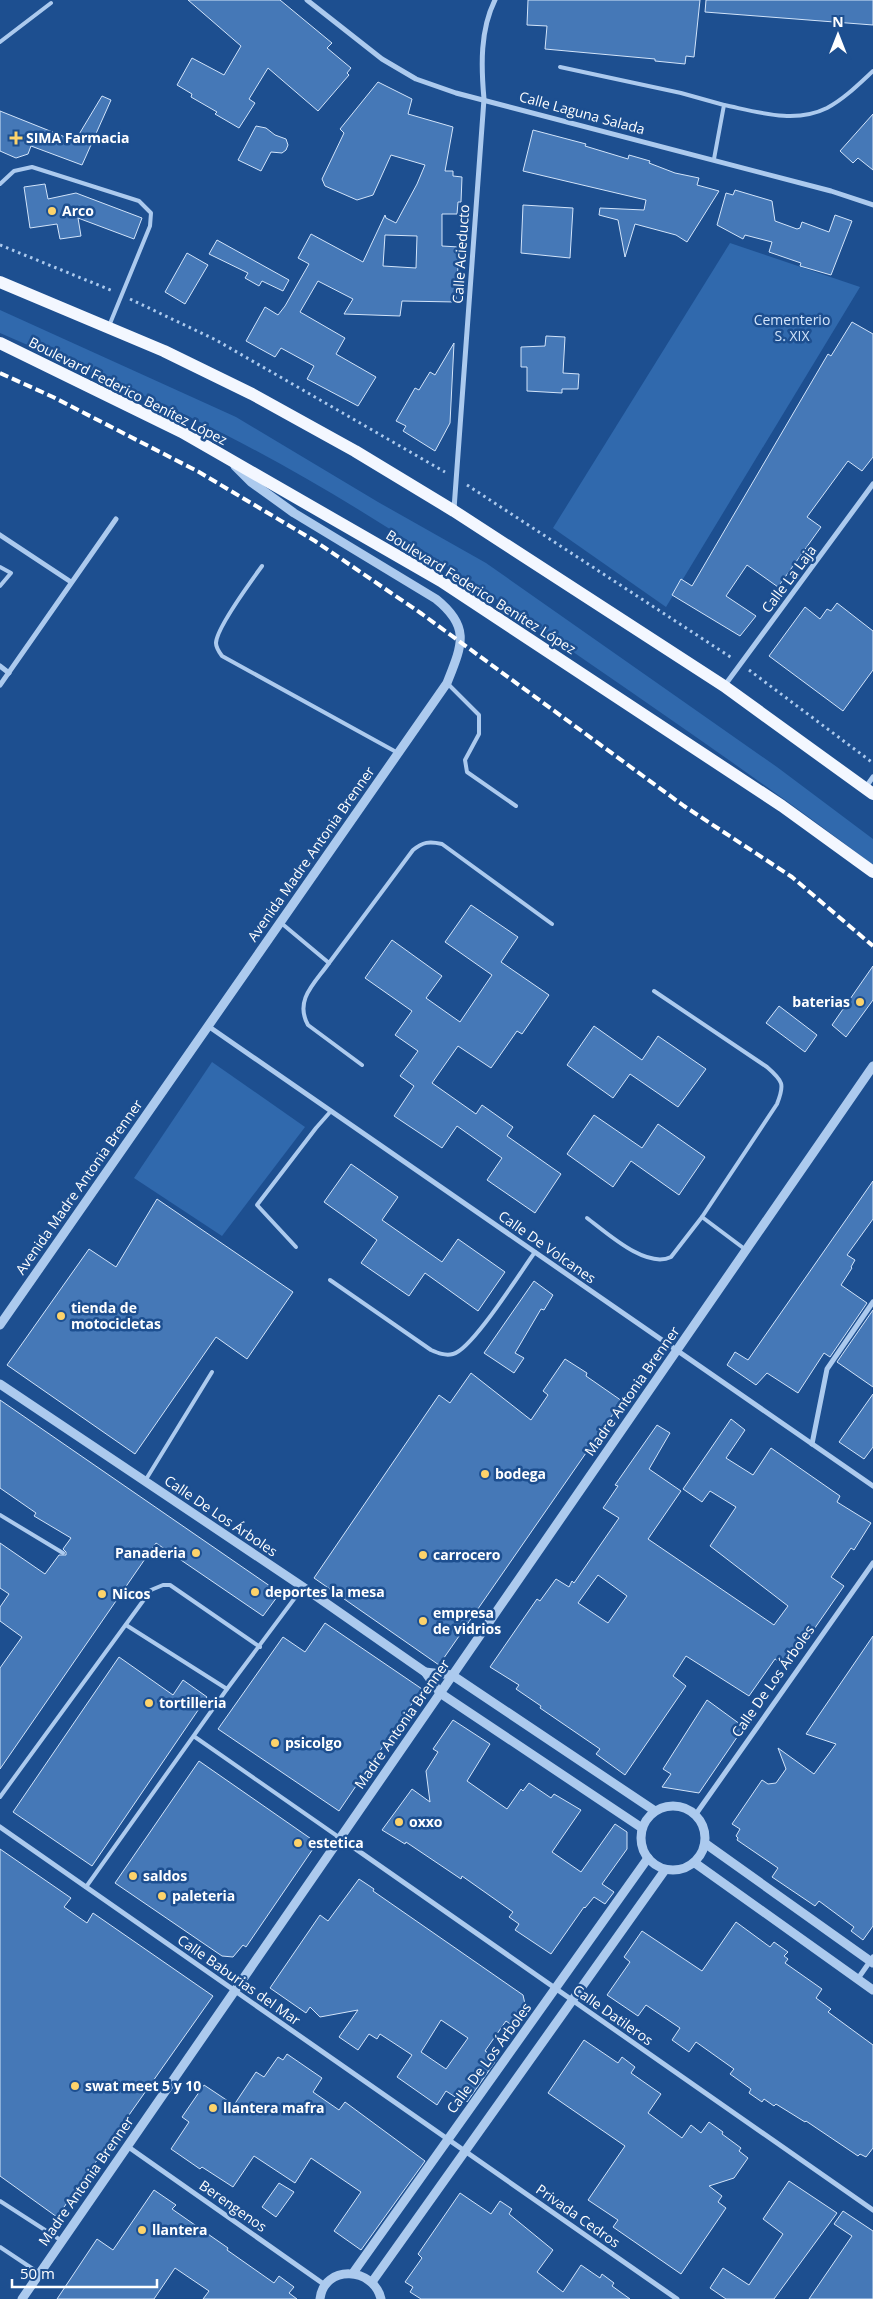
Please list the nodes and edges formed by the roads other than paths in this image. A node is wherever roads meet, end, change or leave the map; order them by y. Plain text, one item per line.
1 (307, 0) edge
2 (495, 0) edge
3 (51, 3) dead end
4 (0, 42) edge
5 (560, 67) dead end
6 (873, 71) edge
7 (484, 99) junction
8 (724, 106) junction
9 (714, 159) junction
10 (0, 184) edge
11 (873, 205) edge
12 (0, 282) edge
13 (108, 328) junction
14 (0, 343) edge
15 (230, 460) junction
16 (873, 484) edge
17 (454, 511) junction
18 (116, 519) dead end
19 (0, 535) edge
20 (262, 566) dead end
21 (0, 567) edge
22 (71, 582) junction
23 (0, 586) edge
24 (0, 666) edge
25 (9, 673) junction
26 (447, 682) junction
27 (0, 685) edge
28 (724, 686) junction
29 (398, 753) junction
30 (870, 786) edge
31 (516, 806) dead end
32 (873, 872) edge
33 (280, 922) junction
34 (552, 924) dead end
35 (329, 963) junction
36 (654, 991) dead end
37 (208, 1026) junction
38 (362, 1065) dead end
39 (873, 1066) edge
40 (331, 1111) junction
41 (702, 1217) junction
42 (587, 1218) dead end
43 (296, 1247) dead end
44 (746, 1250) junction
45 (535, 1252) junction
46 (330, 1280) dead end
47 (873, 1302) edge
48 (0, 1325) edge
49 (677, 1350) junction
50 (212, 1372) dead end
51 (0, 1384) edge
52 (812, 1444) junction
53 (145, 1481) junction
54 (873, 1486) edge
55 (0, 1515) edge
56 (63, 1553) dead end
57 (873, 1563) edge
58 (303, 1587) junction
59 (126, 1625) junction
60 (260, 1647) junction
61 (425, 1672) junction
62 (452, 1675) junction
63 (227, 1689) junction
64 (440, 1693) junction
65 (194, 1737) junction
66 (0, 1797) edge
67 (655, 1811) junction
68 (696, 1814) junction
69 (0, 1827) edge
70 (642, 1828) junction
71 (340, 1838) junction
72 (706, 1844) junction
73 (648, 1858) junction
74 (695, 1863) junction
75 (665, 1870) junction
76 (86, 1887) junction
77 (872, 1960) edge
78 (857, 1980) junction
79 (556, 1989) junction
80 (233, 1990) junction
81 (873, 1990) edge
82 (573, 2001) junction
83 (448, 2140) junction
84 (127, 2146) junction
85 (465, 2152) junction
86 (0, 2201) edge
87 (873, 2210) edge
88 (62, 2241) junction
89 (0, 2247) edge
90 (39, 2273) junction
91 (353, 2273) junction
92 (372, 2282) junction
93 (325, 2285) junction
94 (22, 2299) edge
95 (320, 2299) edge
96 (381, 2299) edge
97 (678, 2299) edge

1 - 7 street, Calle Laguna Salada
2 - 7 street, Calle Acieducto
3 - 4 lane
5 - 8 lane
6 - 8 lane
7 - 9 street, Calle Laguna Salada
7 - 17 street, Calle Acieducto
8 - 9 lane
9 - 11 street, Calle Laguna Salada
10 - 13 lane
12 - 13 main road
13 - 17 main road
14 - 15 main road, Boulevard Federico Benítez López
15 - 26 street, Avenida Madre Antonia Brenner
15 - 32 main road, Boulevard Federico Benítez López
16 - 28 street, Calle La Laja
17 - 28 main road
18 - 22 street
19 - 22 street
20 - 29 lane
21 - 23 lane
22 - 25 street
24 - 25 street
25 - 27 street
26 - 29 street, Avenida Madre Antonia Brenner
26 - 31 lane
28 - 30 main road
29 - 33 street, Avenida Madre Antonia Brenner
33 - 35 lane
33 - 37 street, Avenida Madre Antonia Brenner
34 - 35 lane
35 - 38 lane
36 - 41 lane
37 - 40 street, Calle De Volcanes
37 - 48 street, Avenida Madre Antonia Brenner
39 - 44 street, Madre Antonia Brenner
40 - 43 lane
40 - 45 street, Calle De Volcanes
41 - 42 lane
41 - 44 lane
44 - 49 street, Madre Antonia Brenner
45 - 46 lane
45 - 49 street, Calle De Volcanes
47 - 52 street
49 - 52 street, Calle De Volcanes
49 - 62 street, Madre Antonia Brenner
50 - 53 lane
51 - 53 street, Calle De Los Árboles
52 - 54 street, Calle De Volcanes
53 - 58 street, Calle De Los Árboles
55 - 56 lane
57 - 68 street, Calle De Los Árboles
58 - 60 lane
58 - 61 street, Calle De Los Árboles
59 - 60 lane
59 - 63 lane
59 - 66 lane
60 - 63 lane
61 - 62 street, Calle De Los Árboles
61 - 64 street, Calle De Los Árboles
62 - 64 street, Madre Antonia Brenner
62 - 67 street, Calle De Los Árboles
63 - 65 lane
64 - 70 street, Calle De Los Árboles
64 - 71 street, Madre Antonia Brenner
65 - 71 lane
65 - 76 lane
67 - 68 street
67 - 70 street
68 - 72 street
69 - 76 street, Calle Baburias del Mar
70 - 73 street
71 - 79 street, Calle Datileros
71 - 80 street, Madre Antonia Brenner
72 - 74 street
72 - 77 street
73 - 75 street
73 - 79 street, Calle De Los Árboles
74 - 75 street
74 - 78 street
75 - 82 street
76 - 80 street, Calle Baburias del Mar
77 - 78 street
78 - 81 street
79 - 82 street, Calle Datileros
79 - 83 street, Calle De Los Árboles
80 - 83 street, Calle Baburias del Mar
80 - 84 street, Madre Antonia Brenner
82 - 85 street
82 - 87 street, Calle Datileros
83 - 85 street, Calle Baburias del Mar
83 - 91 street, Calle De Los Árboles
84 - 88 street, Madre Antonia Brenner
84 - 93 street, Berengenos
85 - 92 street
85 - 97 street, Privada Cedros
86 - 88 lane
88 - 90 street, Madre Antonia Brenner
89 - 90 lane
90 - 94 street, Madre Antonia Brenner
91 - 92 street
91 - 93 street
92 - 96 street
93 - 95 street

